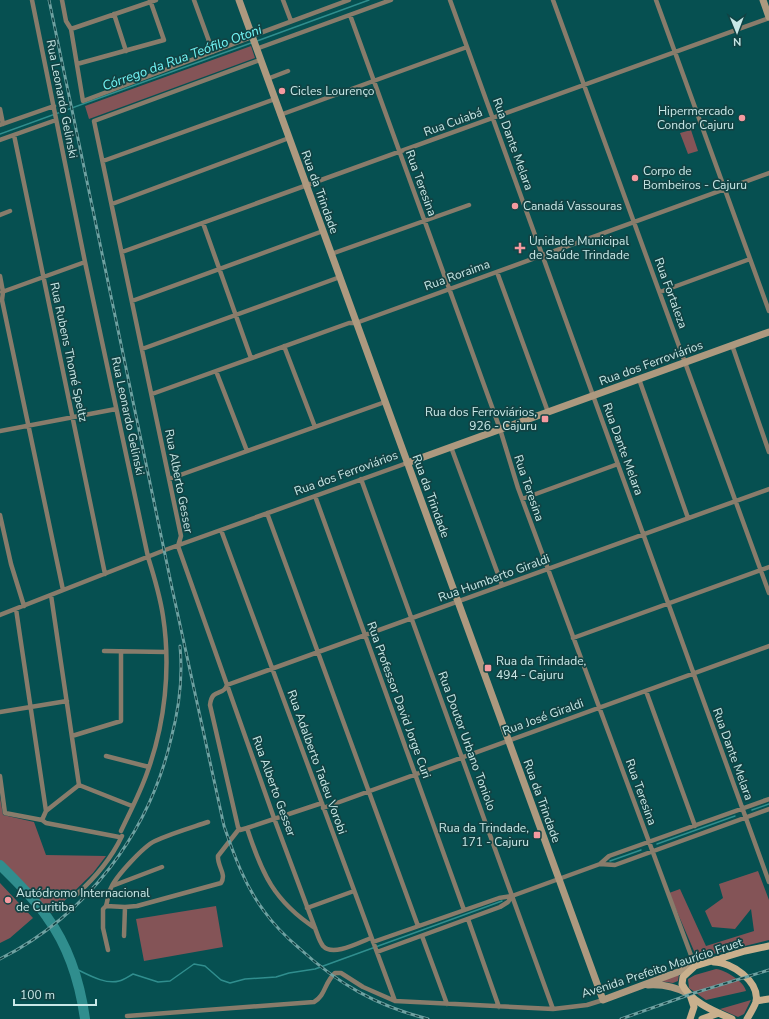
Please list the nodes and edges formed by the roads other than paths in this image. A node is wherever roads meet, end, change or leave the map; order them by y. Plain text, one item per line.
1 (32, 0) edge
2 (62, 0) edge
3 (194, 0) edge
4 (238, 0) edge
5 (283, 0) edge
6 (349, 0) edge
7 (391, 0) edge
8 (450, 0) edge
9 (553, 0) edge
10 (656, 0) edge
11 (763, 0) edge
12 (152, 1) edge
13 (114, 14) junction
14 (350, 15) junction
15 (769, 18) edge
16 (291, 21) junction
17 (71, 29) junction
18 (252, 37) junction
19 (467, 47) junction
20 (256, 49) junction
21 (126, 50) junction
22 (213, 52) junction
23 (675, 52) junction
24 (260, 60) junction
25 (77, 64) junction
26 (288, 71) dead end
27 (267, 79) junction
28 (374, 81) junction
29 (584, 85) junction
30 (275, 99) junction
31 (54, 107) junction
32 (0, 110) edge
33 (280, 115) junction
34 (493, 118) junction
35 (56, 119) junction
36 (2, 125) edge
37 (14, 135) junction
38 (289, 138) junction
39 (0, 140) edge
40 (400, 152) junction
41 (103, 161) junction
42 (769, 173) edge
43 (306, 186) junction
44 (725, 189) junction
45 (112, 204) junction
46 (469, 204) dead end
47 (10, 211) dead end
48 (0, 215) edge
49 (424, 221) junction
50 (634, 222) junction
51 (203, 223) junction
52 (323, 231) junction
53 (122, 252) junction
54 (331, 254) junction
55 (543, 255) junction
56 (750, 260) junction
57 (85, 262) junction
58 (219, 269) junction
59 (497, 272) junction
60 (0, 276) edge
61 (340, 277) junction
62 (43, 278) junction
63 (449, 289) junction
64 (2, 292) edge
65 (660, 292) junction
66 (1, 299) edge
67 (132, 301) junction
68 (769, 311) edge
69 (236, 315) junction
70 (356, 323) junction
71 (769, 332) edge
72 (732, 345) junction
73 (284, 346) junction
74 (142, 349) junction
75 (251, 358) junction
76 (685, 362) junction
77 (216, 371) junction
78 (639, 379) junction
79 (152, 394) junction
80 (593, 395) junction
81 (385, 402) junction
82 (116, 409) junction
83 (548, 412) junction
84 (73, 418) junction
85 (29, 426) junction
86 (315, 427) junction
87 (500, 429) junction
88 (0, 431) edge
89 (451, 447) junction
90 (248, 451) junction
91 (769, 452) edge
92 (407, 463) junction
93 (618, 464) junction
94 (169, 479) junction
95 (362, 479) junction
96 (769, 489) edge
97 (315, 496) junction
98 (522, 499) junction
99 (736, 501) junction
100 (267, 513) junction
101 (0, 515) edge
102 (688, 518) junction
103 (1, 528) edge
104 (221, 530) junction
105 (644, 534) junction
106 (178, 546) junction
107 (148, 557) junction
108 (769, 567) edge
109 (548, 569) junction
110 (761, 570) junction
111 (106, 574) junction
112 (502, 585) junction
113 (63, 590) junction
114 (769, 593) edge
115 (51, 595) junction
116 (458, 601) junction
117 (668, 604) junction
118 (24, 606) junction
119 (16, 609) junction
120 (0, 615) edge
121 (412, 618) junction
122 (365, 635) junction
123 (573, 638) junction
124 (769, 646) edge
125 (104, 651) dead end
126 (121, 652) junction
127 (166, 652) junction
128 (318, 652) junction
129 (272, 668) junction
130 (694, 673) junction
131 (226, 685) junction
132 (646, 690) junction
133 (67, 701) junction
134 (30, 707) junction
135 (599, 708) junction
136 (0, 712) edge
137 (72, 736) junction
138 (508, 740) junction
139 (106, 756) dead end
140 (462, 757) junction
141 (149, 767) junction
142 (416, 774) junction
143 (0, 776) edge
144 (79, 785) junction
145 (369, 791) junction
146 (769, 799) edge
147 (132, 806) junction
148 (323, 806) junction
149 (742, 809) junction
150 (769, 809) edge
151 (46, 811) junction
152 (274, 818) junction
153 (746, 818) junction
154 (42, 820) junction
155 (208, 822) dead end
156 (695, 826) junction
157 (247, 828) junction
158 (239, 829) junction
159 (121, 835) junction
160 (649, 842) junction
161 (652, 852) junction
162 (600, 864) junction
163 (162, 866) dead end
164 (559, 879) junction
165 (769, 882) edge
166 (111, 887) junction
167 (354, 891) junction
168 (76, 895) dead end
169 (512, 896) junction
170 (106, 906) junction
171 (125, 907) junction
172 (308, 908) junction
173 (464, 910) junction
174 (468, 919) junction
175 (418, 926) junction
176 (315, 928) junction
177 (124, 936) dead end
178 (422, 936) junction
179 (372, 940) junction
180 (769, 946) edge
181 (108, 950) dead end
182 (377, 952) junction
183 (706, 963) junction
184 (695, 966) junction
185 (634, 988) junction
186 (690, 995) junction
187 (769, 999) edge
188 (603, 1000) junction
189 (395, 1001) junction
190 (756, 1001) junction
191 (447, 1004) junction
192 (499, 1007) junction
193 (553, 1009) junction
194 (719, 1013) junction
195 (127, 1016) dead end
196 (690, 1019) edge
197 (702, 1019) edge
198 (732, 1019) edge
199 (748, 1019) edge

1 - 31 street, Rua Leonardo Gelinski
2 - 17 street
3 - 22 street
4 - 18 main road, Rua da Trindade
5 - 16 street
6 - 16 street
7 - 14 street
8 - 19 street, Rua Dante Melara
9 - 29 street, Rua Fortaleza
10 - 23 street
11 - 15 main road
12 - 13 street
12 - 21 street
13 - 17 street
13 - 21 street
14 - 20 street
14 - 28 street, Rua Teresina
15 - 23 street, Rua Cuiabá
16 - 18 street
17 - 25 street
18 - 20 main road, Rua da Trindade
18 - 22 street
19 - 28 street
19 - 34 street, Rua Dante Melara
20 - 24 main road, Rua da Trindade
21 - 25 street
22 - 25 street
23 - 29 street, Rua Cuiabá
23 - 44 street
24 - 27 main road, Rua da Trindade
24 - 41 street, Rua Alberto Gesser
26 - 27 street
27 - 30 main road, Rua da Trindade
28 - 33 street
28 - 40 street, Rua Teresina
29 - 34 street, Rua Cuiabá
29 - 50 street, Rua Fortaleza
30 - 33 main road, Rua da Trindade
30 - 41 street
31 - 35 street, Rua Leonardo Gelinski
31 - 36 street
32 - 36 street
33 - 38 main road, Rua da Trindade
34 - 40 street, Rua Cuiabá
34 - 55 street, Rua Dante Melara
35 - 37 street
35 - 57 street, Rua Leonardo Gelinski
37 - 39 street
37 - 62 street, Rua Rubens Thomé Speltz
38 - 43 main road, Rua da Trindade
38 - 45 street
40 - 43 street, Rua Cuiabá
40 - 49 street, Rua Teresina
41 - 45 street, Rua Alberto Gesser
42 - 44 street, Rua Roraima
43 - 51 street, Rua Cuiabá
43 - 52 main road, Rua da Trindade
44 - 50 street, Rua Roraima
44 - 56 street
45 - 53 street, Rua Alberto Gesser
46 - 49 street
47 - 48 street
49 - 54 street
49 - 63 street, Rua Teresina
50 - 55 street, Rua Roraima
50 - 65 street, Rua Fortaleza
51 - 53 street, Rua Cuiabá
51 - 58 street
52 - 54 main road, Rua da Trindade
52 - 58 street
53 - 67 street, Rua Alberto Gesser
54 - 61 main road, Rua da Trindade
55 - 59 street, Rua Roraima
55 - 80 street, Rua Dante Melara
56 - 65 street
56 - 68 street
57 - 62 street
57 - 82 street, Rua Leonardo Gelinski
58 - 67 street
58 - 69 street
59 - 63 street, Rua Roraima
59 - 83 street
60 - 64 street
61 - 69 street
61 - 70 main road, Rua da Trindade
62 - 64 street
62 - 84 street, Rua Rubens Thomé Speltz
63 - 70 street, Rua Roraima
63 - 87 street, Rua Teresina
64 - 66 street
65 - 76 street, Rua Fortaleza
66 - 85 street
67 - 74 street, Rua Alberto Gesser
69 - 74 street
69 - 75 street
70 - 73 street, Rua Roraima
70 - 81 main road, Rua da Trindade
71 - 72 main road, Rua dos Ferroviários
72 - 76 main road, Rua dos Ferroviários
72 - 91 street
73 - 75 street, Rua Roraima
73 - 86 street
74 - 79 street, Rua Alberto Gesser
75 - 77 street, Rua Roraima
76 - 78 main road, Rua dos Ferroviários
76 - 99 street, Rua Fortaleza
77 - 79 street, Rua Roraima
77 - 90 street
78 - 80 main road, Rua dos Ferroviários
78 - 102 street
79 - 94 street, Rua Alberto Gesser
80 - 83 main road, Rua dos Ferroviários
80 - 93 street, Rua Dante Melara
81 - 86 street
81 - 92 main road, Rua da Trindade
82 - 84 street
82 - 107 street, Rua Leonardo Gelinski
83 - 87 main road, Rua dos Ferroviários
84 - 85 street
84 - 111 street, Rua Rubens Thomé Speltz
85 - 88 street
85 - 113 street
86 - 90 street
87 - 89 main road, Rua dos Ferroviários
87 - 98 street, Rua Teresina
89 - 92 main road, Rua dos Ferroviários
89 - 112 street
90 - 94 street
92 - 95 street, Rua dos Ferroviários
92 - 116 main road, Rua da Trindade
93 - 98 street
93 - 105 street, Rua Dante Melara
94 - 106 street, Rua Alberto Gesser
95 - 97 street, Rua dos Ferroviários
95 - 121 street, Rua Doutor Urbano Toniolo
96 - 99 street, Rua Humberto Giraldi
97 - 100 street, Rua dos Ferroviários
97 - 122 street, Rua Professor David Jorge Curi
98 - 109 street, Rua Teresina
99 - 102 street, Rua Humberto Giraldi
99 - 110 street, Rua Fortaleza
100 - 104 street, Rua dos Ferroviários
100 - 128 street
101 - 103 street
102 - 105 street, Rua Humberto Giraldi
103 - 118 street
104 - 106 street, Rua dos Ferroviários
104 - 129 street, Rua Adalberto Tadeu Vorobi
105 - 109 street, Rua Humberto Giraldi
105 - 117 street, Rua Dante Melara
106 - 107 street, Rua dos Ferroviários
106 - 131 street, Rua Alberto Gesser
107 - 111 street, Rua dos Ferroviários
107 - 127 street, Rua Leonardo Gelinski
108 - 110 street
109 - 112 street, Rua Humberto Giraldi
109 - 123 street, Rua Teresina
110 - 114 street, Rua Fortaleza
110 - 117 street
111 - 113 street, Rua dos Ferroviários
112 - 116 street, Rua Humberto Giraldi
113 - 115 street, Rua dos Ferroviários
115 - 118 street, Rua dos Ferroviários
115 - 133 street
116 - 121 street, Rua Humberto Giraldi
116 - 138 main road, Rua da Trindade
117 - 123 street
117 - 130 street, Rua Dante Melara
118 - 119 street, Rua dos Ferroviários
119 - 120 street, Rua dos Ferroviários
119 - 134 street
121 - 122 street, Rua Humberto Giraldi
121 - 140 street, Rua Doutor Urbano Toniolo
122 - 128 street, Rua Humberto Giraldi
122 - 142 street, Rua Professor David Jorge Curi
123 - 135 street, Rua Teresina
124 - 130 street, Rua José Giraldi
125 - 126 street
126 - 127 street
126 - 137 street
127 - 141 street, Rua Leonardo Gelinski
128 - 129 street, Rua Humberto Giraldi
128 - 145 street
129 - 131 street, Rua Humberto Giraldi
129 - 148 street, Rua Adalberto Tadeu Vorobi
130 - 132 street, Rua José Giraldi
130 - 149 street, Rua Dante Melara
131 - 152 street, Rua Alberto Gesser
131 - 158 street
132 - 135 street, Rua José Giraldi
132 - 156 street
133 - 134 street
133 - 137 street
134 - 136 street
134 - 151 street
135 - 138 street, Rua José Giraldi
135 - 160 street, Rua Teresina
137 - 144 street
138 - 140 street, Rua José Giraldi
138 - 164 main road, Rua da Trindade
139 - 141 street
140 - 142 street, Rua José Giraldi
140 - 169 street, Rua Doutor Urbano Toniolo
141 - 147 street, Rua Leonardo Gelinski
142 - 145 street, Rua José Giraldi
142 - 173 street, Rua Professor David Jorge Curi
143 - 154 street
144 - 147 street
144 - 151 street
145 - 148 street, Rua José Giraldi
145 - 175 street
146 - 149 street
147 - 159 street, Rua Leonardo Gelinski
148 - 152 street, Rua José Giraldi
148 - 167 street, Rua Adalberto Tadeu Vorobi
149 - 153 street, Rua Dante Melara
149 - 156 street
150 - 153 street
151 - 154 street
152 - 157 street, Rua José Giraldi
152 - 172 street, Rua Alberto Gesser
153 - 161 street
153 - 165 street, Rua Dante Melara
154 - 159 street
155 - 166 street
156 - 160 street
157 - 158 street, Rua José Giraldi
157 - 176 street
158 - 171 street
159 - 168 street, Rua Leonardo Gelinski
160 - 161 street, Rua Teresina
160 - 162 street
161 - 162 street
161 - 184 street, Rua Teresina
162 - 164 street
163 - 166 street
164 - 169 street
164 - 188 main road, Rua da Trindade
166 - 170 street
167 - 172 street
167 - 179 street, Rua Adalberto Tadeu Vorobi
169 - 173 street
169 - 174 street
169 - 193 street, Rua Doutor Urbano Toniolo
170 - 171 street
170 - 181 street
171 - 177 street
172 - 176 street, Rua Alberto Gesser
173 - 175 street
174 - 178 street
174 - 192 street
175 - 179 street
176 - 179 street, Rua Alberto Gesser
178 - 182 street
178 - 191 street
179 - 182 street, Rua Adalberto Tadeu Vorobi
180 - 183 main road, Avenida Prefeito Maurício Fruet
182 - 189 street, Rua Adalberto Tadeu Vorobi
183 - 184 main road, Avenida Prefeito Maurício Fruet
183 - 190 main road
184 - 185 main road, Avenida Prefeito Maurício Fruet
184 - 186 main road
185 - 186 main road
185 - 188 main road, Avenida Prefeito Maurício Fruet
186 - 194 main road
186 - 196 main road
187 - 190 main road
188 - 193 street, Avenida Prefeito Maurício Fruet
189 - 191 street, Avenida Prefeito Maurício Fruet
189 - 195 street
190 - 199 main road
191 - 192 street, Avenida Prefeito Maurício Fruet
192 - 193 street, Avenida Prefeito Maurício Fruet
194 - 197 main road
194 - 198 main road

